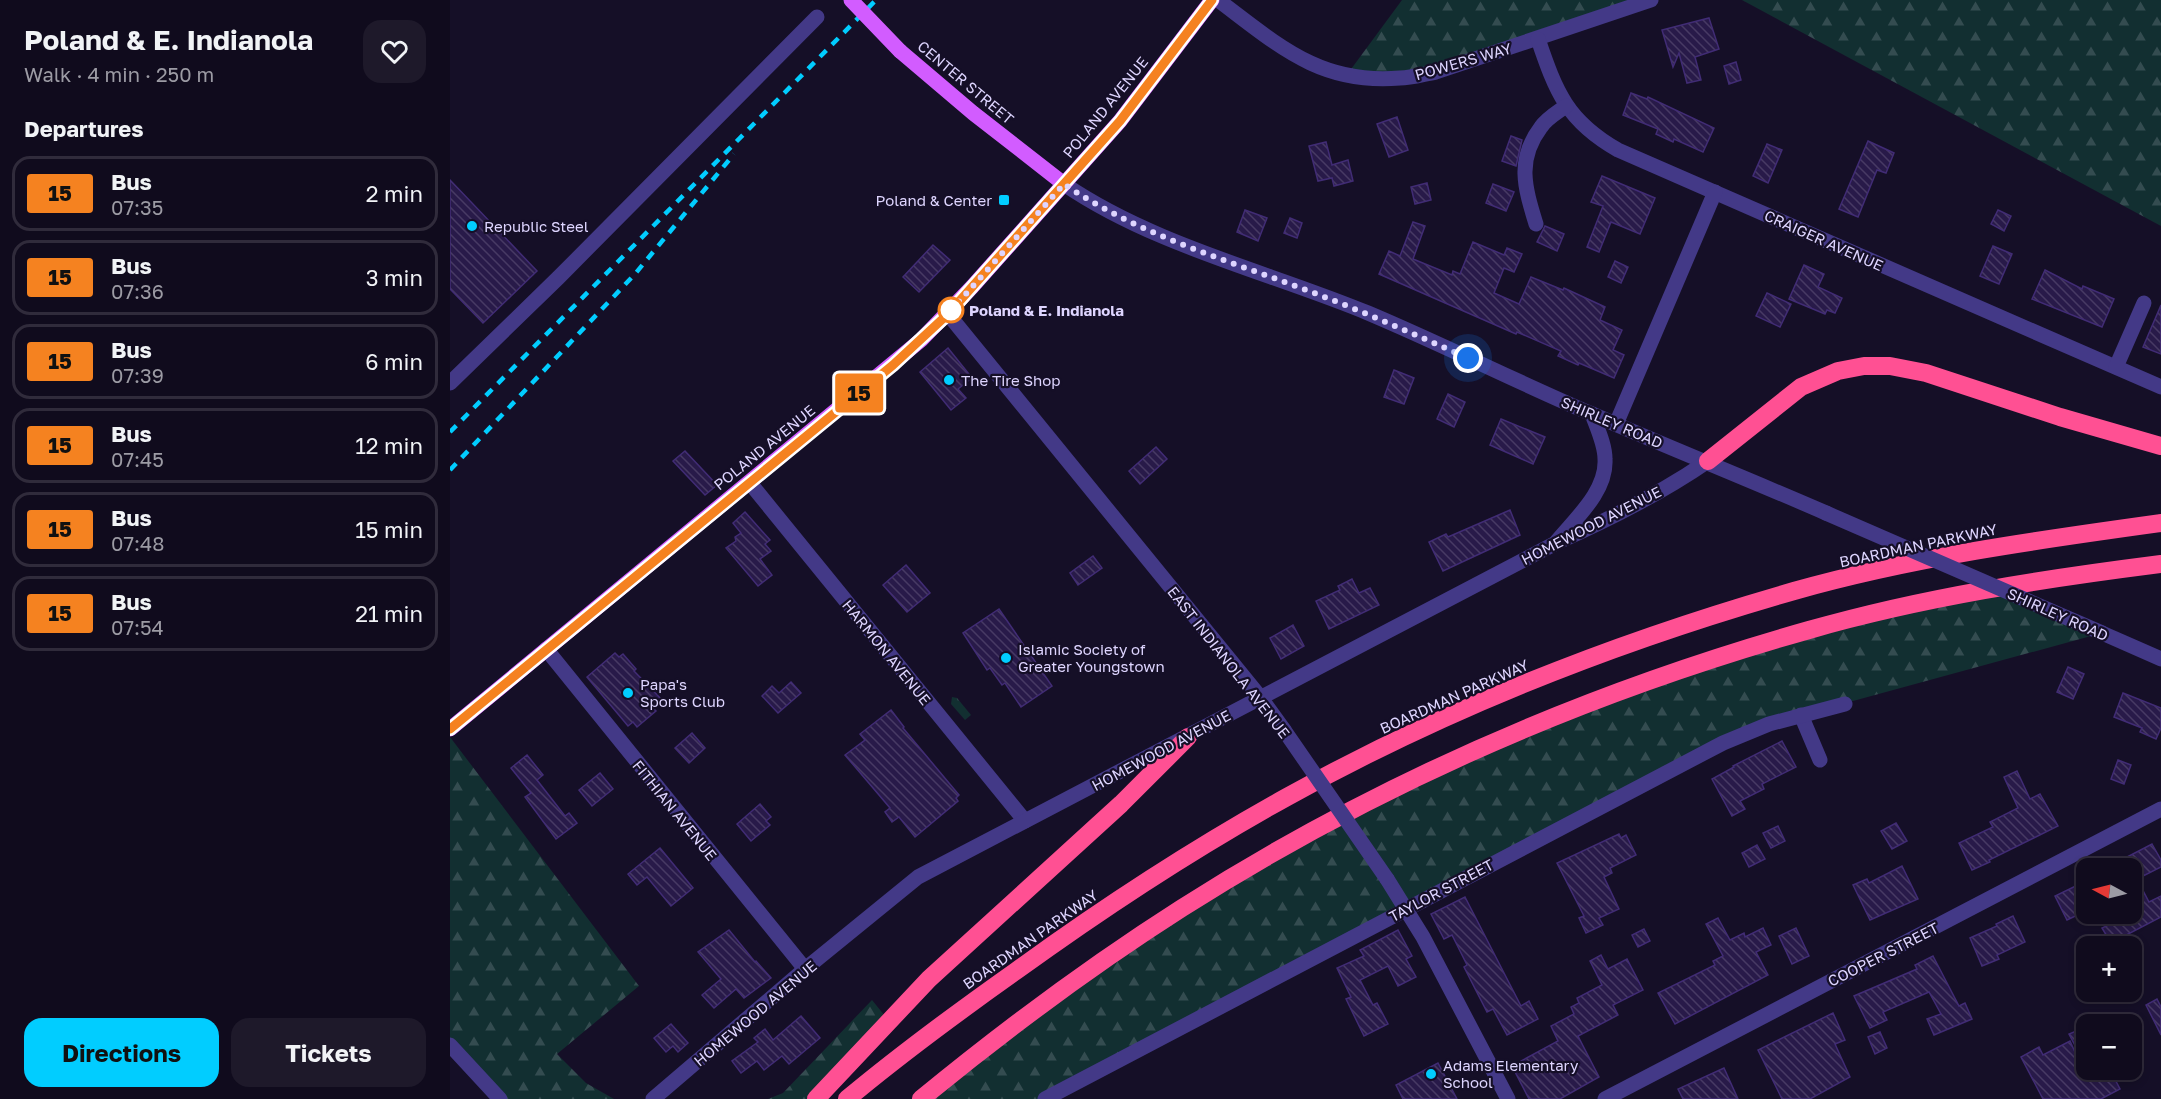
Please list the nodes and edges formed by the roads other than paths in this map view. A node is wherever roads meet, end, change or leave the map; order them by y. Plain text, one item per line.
1 (851, 0) edge
2 (1212, 0) edge
3 (1218, 0) edge
4 (1651, 0) edge
5 (817, 18) dead end
6 (1538, 39) junction
7 (1566, 105) junction
8 (1064, 184) junction
9 (1715, 192) junction
10 (1536, 224) dead end
11 (2144, 303) dead end
12 (948, 314) junction
13 (2116, 367) junction
14 (450, 383) edge
15 (2161, 387) edge
16 (1592, 414) junction
17 (1616, 424) junction
18 (2161, 446) edge
19 (1708, 461) junction
20 (750, 483) junction
21 (2161, 523) edge
22 (1556, 543) junction
23 (2161, 564) edge
24 (546, 649) junction
25 (2161, 659) edge
26 (1261, 698) junction
27 (1845, 704) dead end
28 (1801, 715) junction
29 (450, 729) edge
30 (1188, 737) junction
31 (1820, 760) dead end
32 (2161, 810) edge
33 (1025, 821) junction
34 (1406, 908) junction
35 (805, 969) junction
36 (450, 1045) edge
37 (500, 1099) edge
38 (653, 1099) edge
39 (816, 1099) edge
40 (847, 1099) edge
41 (921, 1099) edge
42 (1046, 1099) edge
43 (1508, 1099) edge
44 (1605, 1099) edge

1 - 8 main road, CENTER STREET, bridge
2 - 8 main road, POLAND AVENUE
3 - 6 street, POWERS WAY
4 - 6 street, POWERS WAY
5 - 14 street
6 - 7 street, CRAIGER AVENUE
7 - 9 street, CRAIGER AVENUE
7 - 10 street
8 - 12 main road, POLAND AVENUE
8 - 16 street, SHIRLEY ROAD
9 - 13 street, CRAIGER AVENUE
9 - 17 street
11 - 13 street
12 - 20 main road, POLAND AVENUE
12 - 26 street, EAST INDIANOLA AVENUE
13 - 15 street, CRAIGER AVENUE
16 - 17 street, SHIRLEY ROAD
16 - 22 street
17 - 19 street, SHIRLEY ROAD
18 - 19 highway
19 - 22 street, HOMEWOOD AVENUE
19 - 25 street, SHIRLEY ROAD, bridge
20 - 24 main road, POLAND AVENUE
20 - 33 street, HARMON AVENUE
21 - 40 highway, BOARDMAN PARKWAY
22 - 26 street, HOMEWOOD AVENUE
23 - 41 highway
24 - 29 main road, POLAND AVENUE
24 - 35 street, FITHIAN AVENUE
26 - 30 street, HOMEWOOD AVENUE
26 - 34 street, EAST INDIANOLA AVENUE, bridge
27 - 28 street, TAYLOR STREET
28 - 31 street
28 - 34 street, TAYLOR STREET
30 - 33 street, HOMEWOOD AVENUE
30 - 39 highway
32 - 44 street, COOPER STREET
33 - 35 street, HOMEWOOD AVENUE
34 - 42 street, TAYLOR STREET
34 - 43 street, EAST INDIANOLA AVENUE
35 - 38 street, HOMEWOOD AVENUE
36 - 37 street

